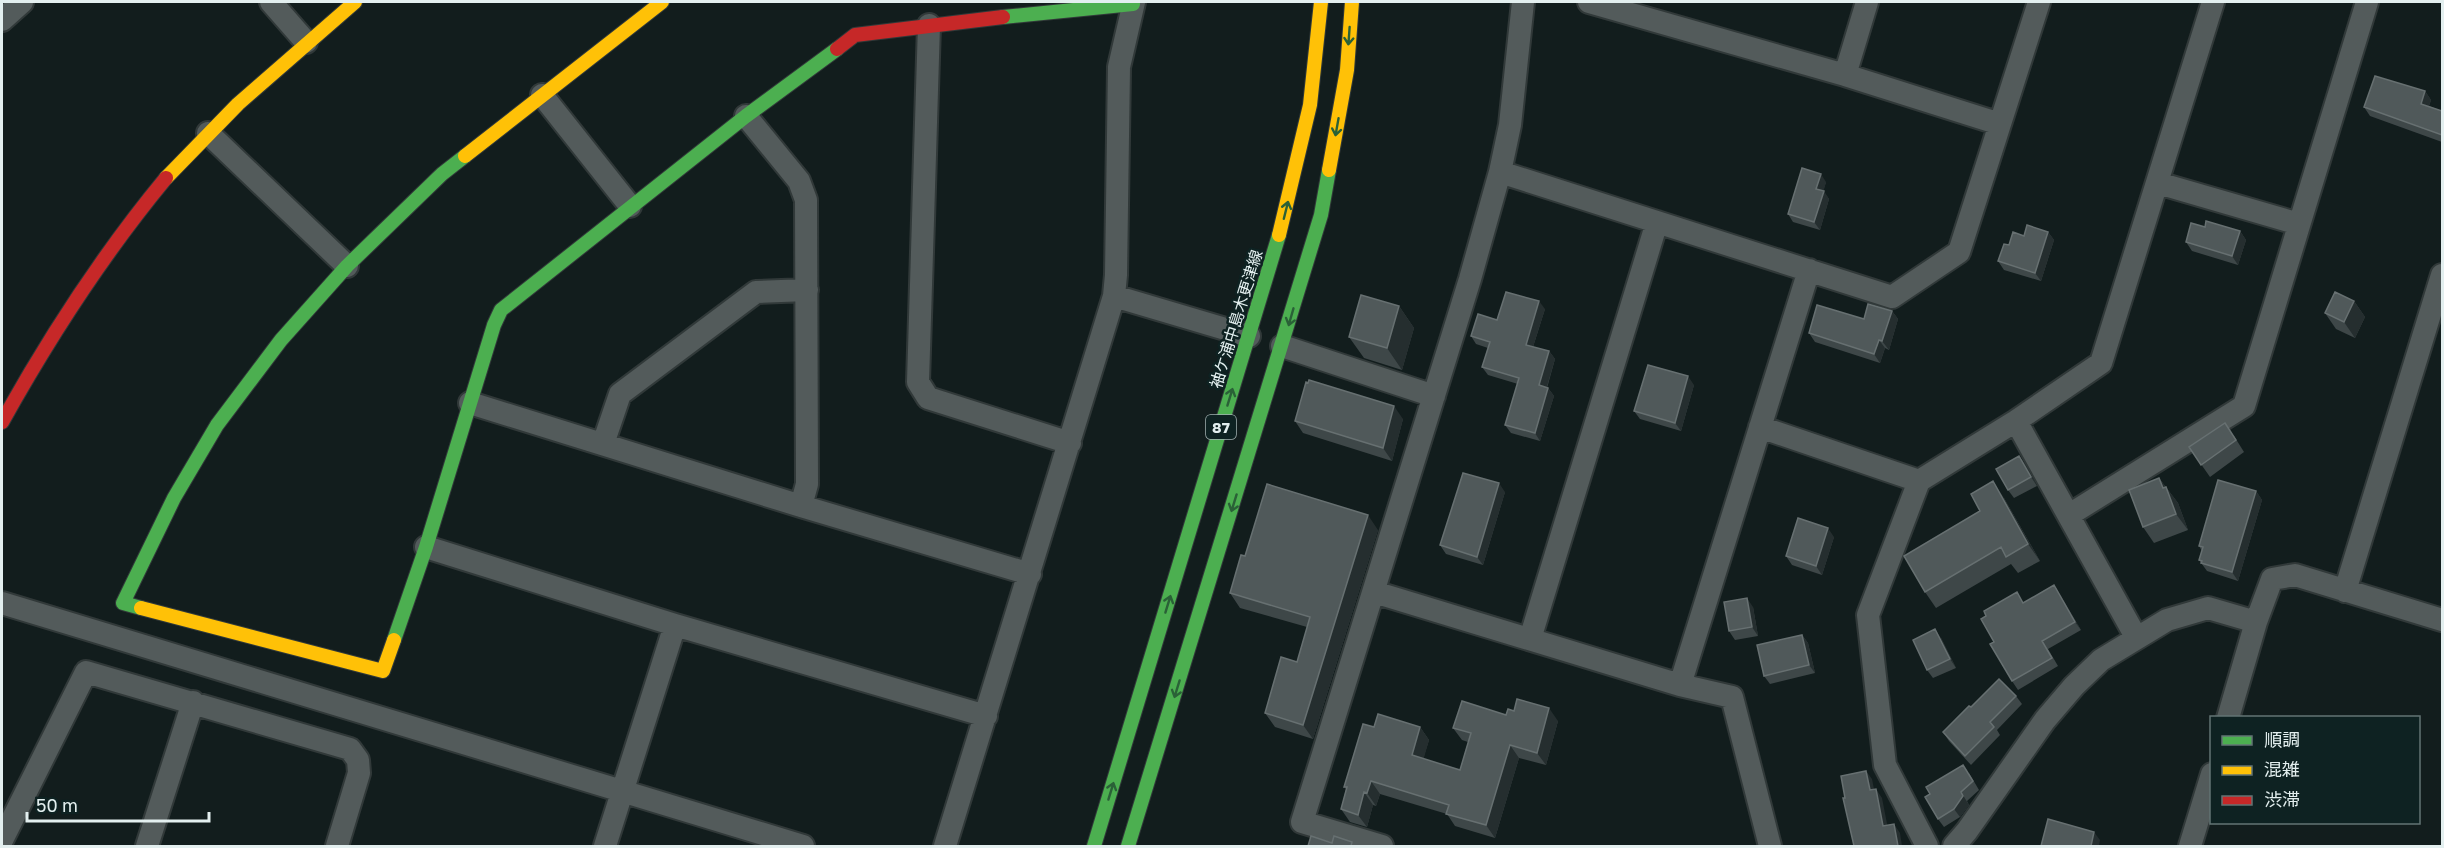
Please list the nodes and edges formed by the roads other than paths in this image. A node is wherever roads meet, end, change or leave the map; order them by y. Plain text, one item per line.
1 (22, 2) edge
2 (270, 2) edge
3 (355, 2) edge
4 (662, 2) edge
5 (1321, 2) edge
6 (1352, 2) edge
7 (1523, 2) edge
8 (1589, 2) edge
9 (1867, 2) edge
10 (2039, 2) edge
11 (2213, 2) edge
12 (2367, 2) edge
13 (1134, 3) edge
14 (1019, 8) edge
15 (2, 20) edge
16 (928, 25) junction
17 (306, 42) junction
18 (1845, 75) junction
19 (542, 95) junction
20 (746, 116) junction
21 (2000, 124) junction
22 (208, 133) junction
23 (1500, 172) junction
24 (2158, 183) junction
25 (630, 206) junction
26 (1657, 222) junction
27 (2299, 224) junction
28 (347, 266) junction
29 (1809, 270) junction
30 (2442, 275) edge
31 (807, 290) junction
32 (1114, 296) junction
33 (1249, 336) junction
34 (1282, 346) junction
35 (1434, 396) junction
36 (470, 403) junction
37 (2016, 421) junction
38 (2, 422) edge
39 (1760, 427) junction
40 (1070, 443) junction
41 (603, 444) junction
42 (1919, 481) junction
43 (801, 506) junction
44 (2069, 515) junction
45 (426, 548) junction
46 (1030, 574) junction
47 (2345, 591) junction
48 (1374, 592) junction
49 (2, 603) edge
50 (2442, 620) edge
51 (2256, 622) junction
52 (675, 625) junction
53 (2136, 637) junction
54 (1530, 639) junction
55 (1680, 685) junction
56 (193, 702) junction
57 (986, 716) junction
58 (2228, 716) edge
59 (2210, 777) edge
60 (622, 793) junction
61 (2, 840) edge
62 (147, 846) edge
63 (337, 846) edge
64 (605, 846) edge
65 (803, 846) edge
66 (945, 846) edge
67 (1094, 846) edge
68 (1128, 846) edge
69 (1382, 846) edge
70 (1770, 846) edge
71 (1927, 846) edge
72 (1954, 846) edge
73 (2190, 846) edge

1 - 15 street
2 - 17 street
3 - 17 street
4 - 19 street
33 -> 5 street, 袖ケ浦中島木更津線 / 87
6 -> 34 street, 87
7 - 23 street
8 - 18 street
9 - 18 street
10 - 21 street
11 - 24 street
12 - 27 street
13 - 14 street
13 - 32 street
14 - 16 street
16 - 20 street
16 - 40 street
17 - 22 street
18 - 21 street
19 - 25 street
19 - 28 street
20 - 25 street
20 - 31 street
21 - 29 street
22 - 28 street
22 - 38 street
23 - 26 street
23 - 35 street
24 - 27 street
24 - 37 street
25 - 36 street
26 - 29 street
26 - 54 street
27 - 44 street
28 - 45 street
29 - 39 street
30 - 47 street
31 - 41 street
31 - 43 street
32 - 33 street
32 - 40 street
67 -> 33 street, 袖ケ浦中島木更津線 / 87
34 - 35 street
34 -> 68 street, 87
35 - 48 street
36 - 41 street
36 - 45 street
37 - 42 street
37 - 44 street
39 - 42 street
39 - 55 street
40 - 46 street
41 - 43 street
42 - 71 street
43 - 46 street
44 - 53 street
45 - 52 street
46 - 57 street
47 - 50 street
47 - 51 street
48 - 54 street
48 - 69 street
49 - 60 street
51 - 53 street
51 - 58 street
52 - 57 street
52 - 60 street
53 - 72 street
54 - 55 street
55 - 70 street
56 - 61 street
56 - 62 street
56 - 63 street
57 - 66 street
59 - 73 street
60 - 64 street
60 - 65 street

